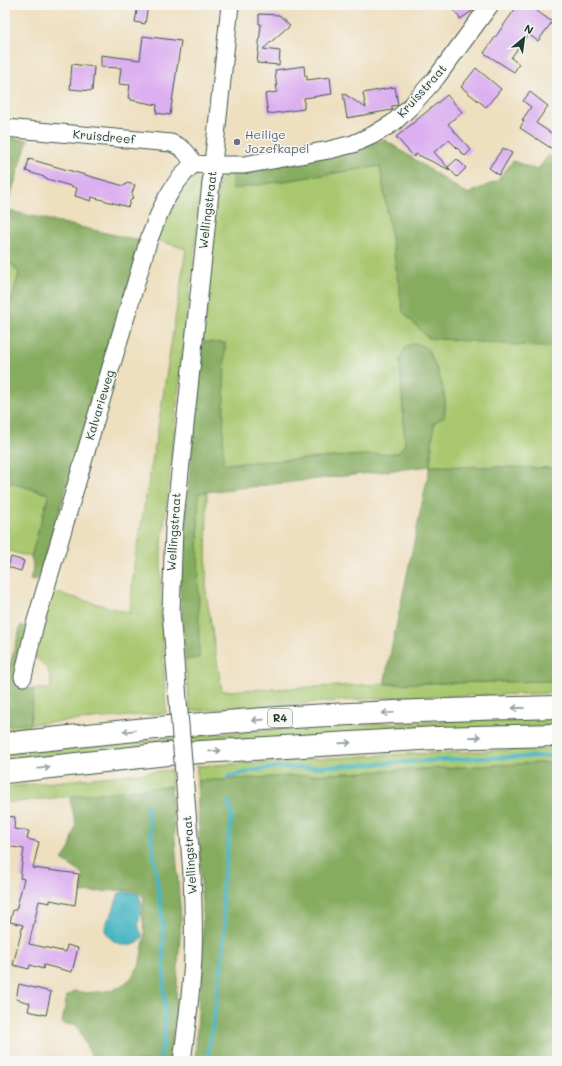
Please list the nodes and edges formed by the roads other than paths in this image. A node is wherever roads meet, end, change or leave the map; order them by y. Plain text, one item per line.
1 (230, 5) edge
2 (490, 5) edge
3 (5, 128) edge
4 (193, 164) junction
5 (214, 165) junction
6 (22, 677) dead end
7 (557, 707) edge
8 (557, 735) edge
9 (5, 744) edge
10 (5, 772) edge
11 (182, 1061) edge

1 - 5 street, Wellingstraat
2 - 5 street, Kruisstraat
3 - 4 street, Kruisdreef
4 - 5 street
4 - 6 street, Kalvarieweg
5 - 11 street, Wellingstraat, bridge
7 -> 9 highway, R4
10 -> 8 highway

